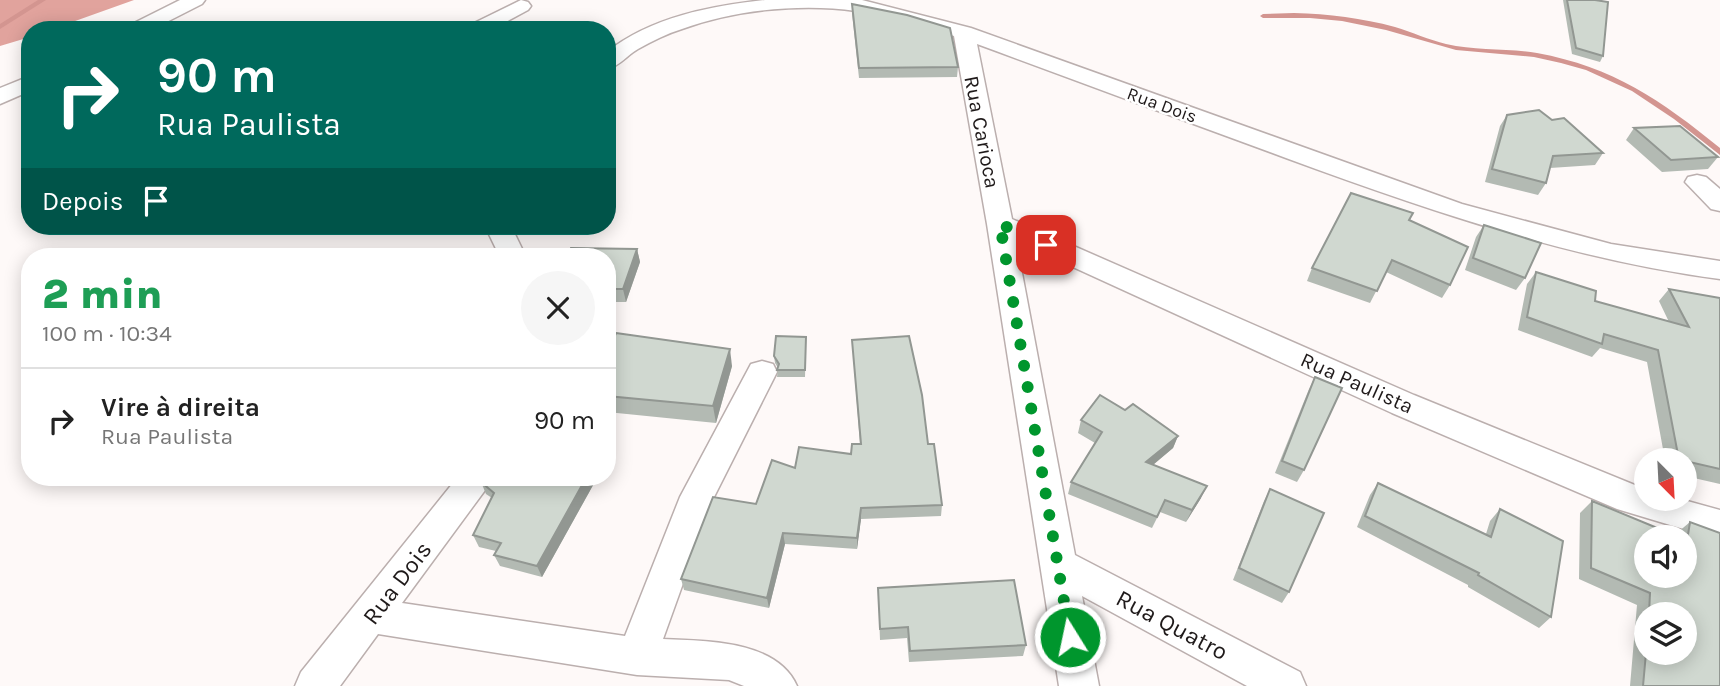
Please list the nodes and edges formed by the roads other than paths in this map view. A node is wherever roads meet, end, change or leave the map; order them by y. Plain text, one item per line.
1 (195, 0) edge
2 (521, 6) dead end
3 (153, 21) edge
4 (492, 21) edge
5 (964, 33) junction
6 (616, 56) edge
7 (21, 86) edge
8 (0, 97) edge
9 (1697, 182) dead end
10 (1720, 203) edge
11 (1000, 224) junction
12 (1720, 270) edge
13 (762, 372) dead end
14 (471, 486) edge
15 (1720, 525) edge
16 (1058, 564) junction
17 (372, 616) junction
18 (637, 656) junction
19 (315, 686) edge
20 (777, 686) edge
21 (1079, 686) edge
22 (1286, 686) edge

1 - 3 street
2 - 4 street
5 - 6 street, Rua Dois
5 - 11 street, Rua Carioca
5 - 12 street, Rua Dois
7 - 8 street
9 - 10 street
11 - 15 street, Rua Paulista
11 - 16 street, Rua Carioca
13 - 18 street
14 - 17 street, Rua Dois
16 - 21 street, Rua Carioca
16 - 22 street, Rua Quatro
17 - 18 street
17 - 19 street, Rua Dois
18 - 20 street

